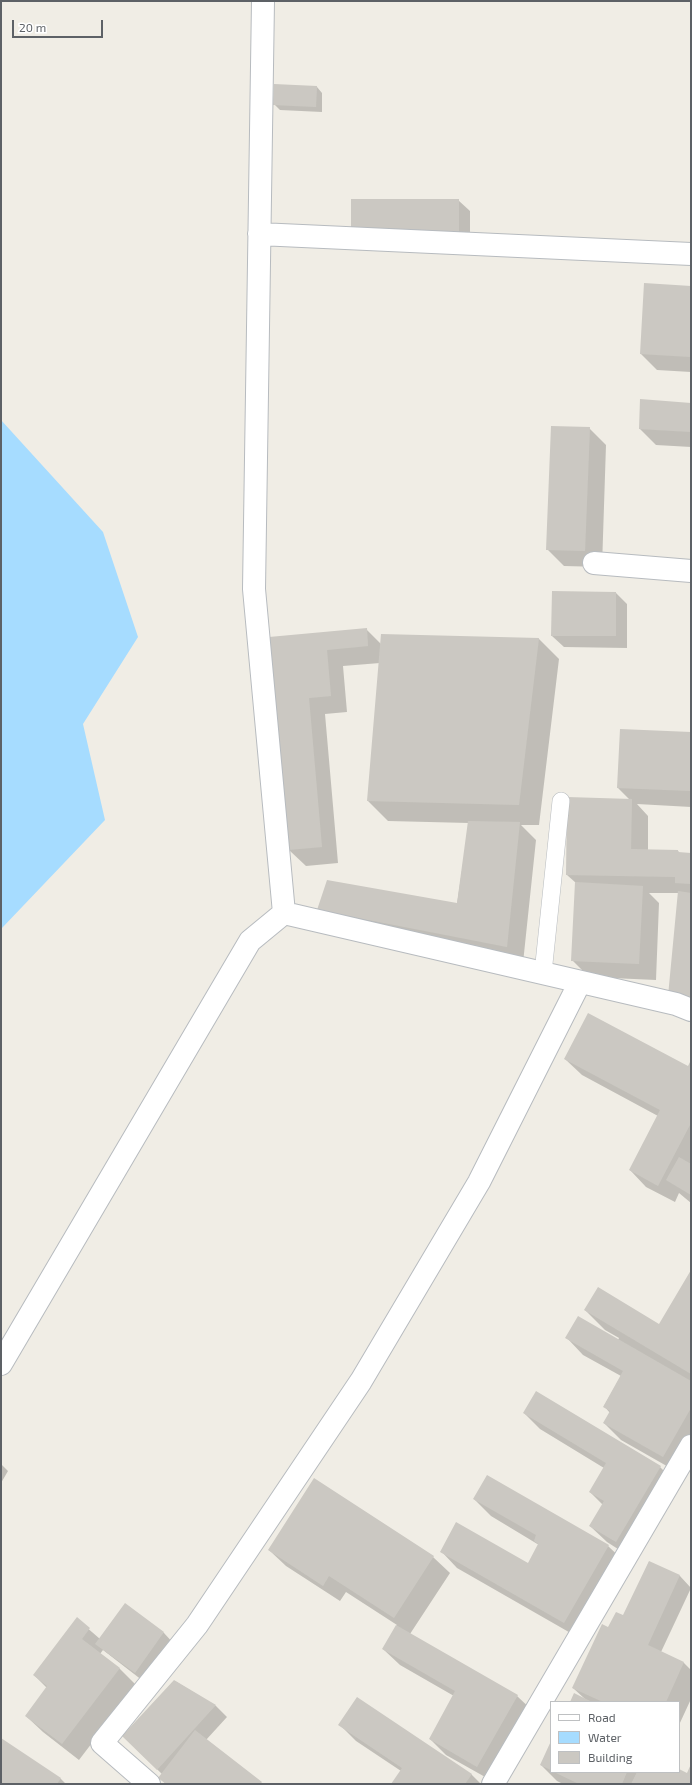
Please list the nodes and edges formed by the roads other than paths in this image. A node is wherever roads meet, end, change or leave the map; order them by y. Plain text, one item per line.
1 (263, 1) edge
2 (259, 234) junction
3 (691, 254) edge
4 (594, 563) dead end
5 (691, 571) edge
6 (562, 801) dead end
7 (284, 913) junction
8 (543, 974) junction
9 (580, 982) junction
10 (691, 1010) edge
11 (1, 1364) edge
12 (689, 1452) edge
13 (500, 1782) edge
14 (149, 1784) edge

1 - 2 street
2 - 3 street
2 - 7 street
4 - 5 street
6 - 8 lane
7 - 8 street
7 - 11 street
8 - 9 street
9 - 10 street
9 - 14 street
12 - 13 street

